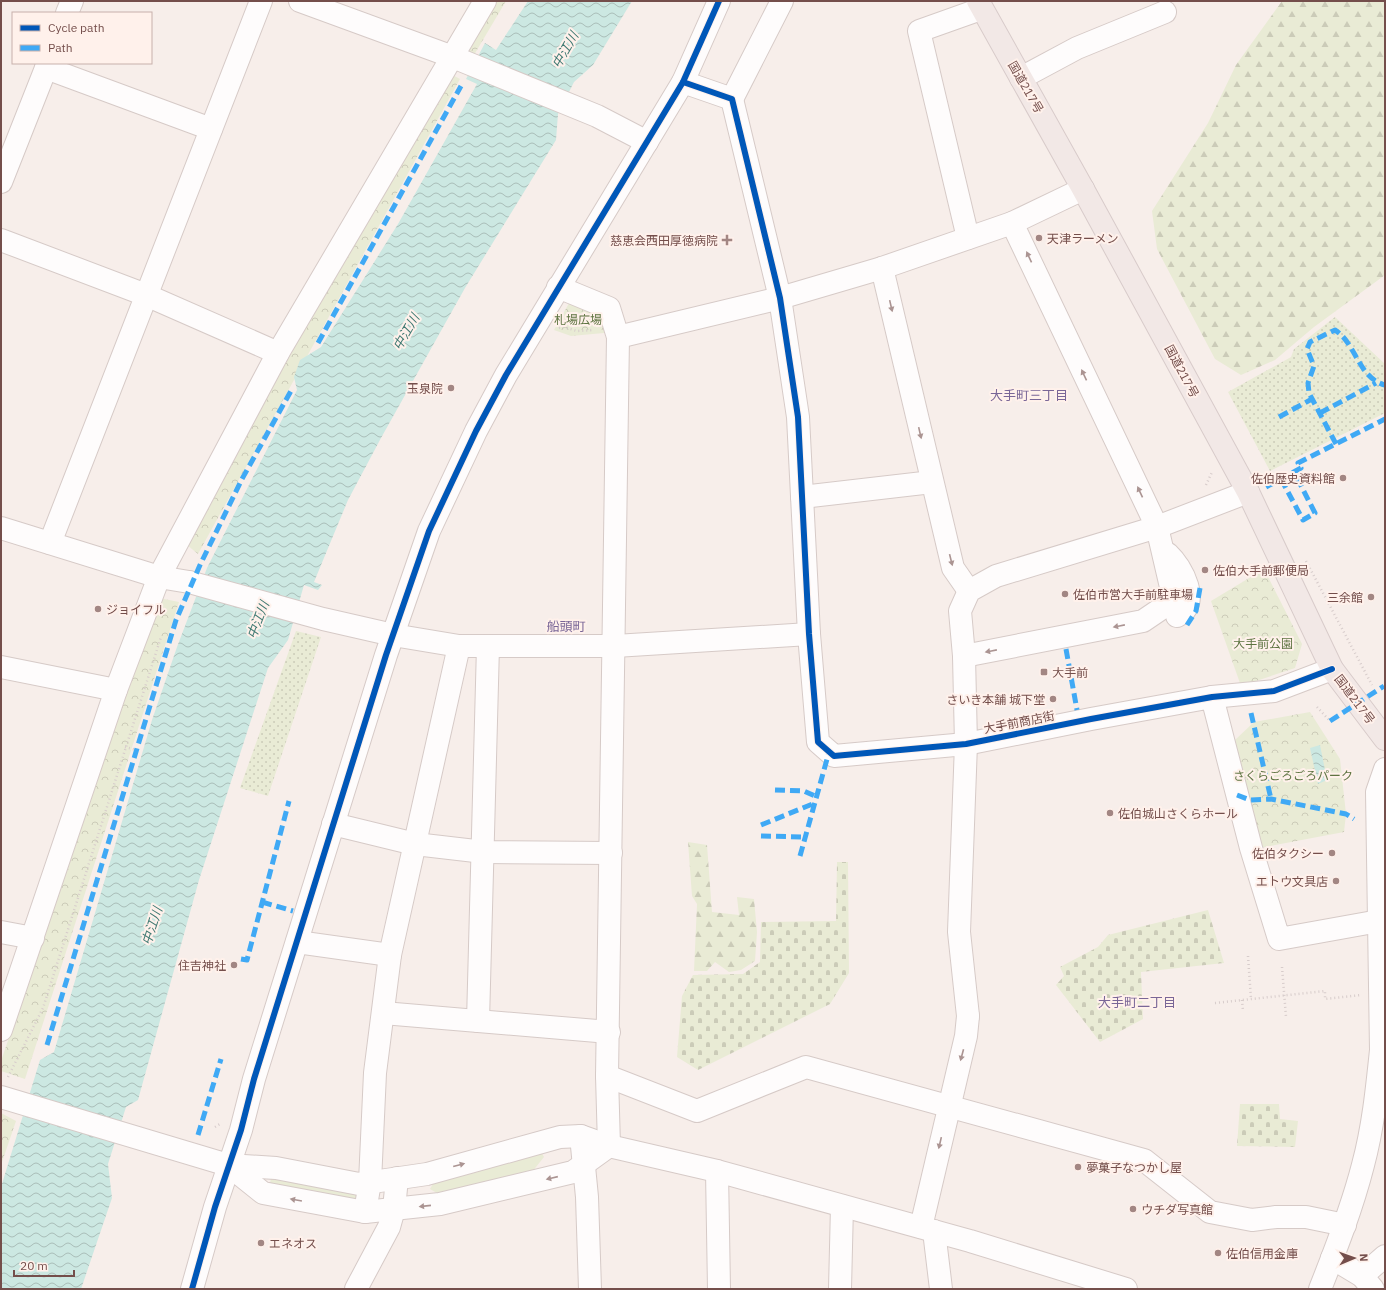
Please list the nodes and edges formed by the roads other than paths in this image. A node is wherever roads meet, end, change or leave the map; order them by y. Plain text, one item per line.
1 (72, 1) edge
2 (261, 1) edge
3 (300, 1) edge
4 (485, 1) edge
5 (719, 1) edge
6 (782, 1) edge
7 (980, 5) edge
8 (67, 12) edge
9 (1165, 12) dead end
10 (459, 60) junction
11 (47, 66) edge
12 (1021, 78) junction
13 (683, 82) junction
14 (732, 100) junction
15 (211, 129) junction
16 (647, 142) junction
17 (1, 182) edge
18 (1083, 189) junction
19 (1012, 223) junction
20 (968, 238) junction
21 (1, 240) edge
22 (882, 268) junction
23 (558, 287) junction
24 (146, 295) junction
25 (780, 298) junction
26 (618, 337) junction
27 (278, 353) junction
28 (932, 482) junction
29 (1248, 492) junction
30 (802, 497) junction
31 (1, 528) edge
32 (1159, 537) junction
33 (50, 543) junction
34 (159, 577) junction
35 (969, 591) junction
36 (809, 634) junction
37 (393, 635) junction
38 (458, 646) junction
39 (488, 646) junction
40 (615, 646) junction
41 (964, 656) junction
42 (1, 667) edge
43 (1332, 669) junction
44 (116, 690) junction
45 (1212, 697) junction
46 (1385, 739) edge
47 (966, 744) junction
48 (1385, 769) edge
49 (333, 824) junction
50 (414, 844) junction
51 (484, 852) junction
52 (611, 853) junction
53 (1381, 918) edge
54 (1, 932) edge
55 (33, 938) junction
56 (297, 942) junction
57 (390, 955) junction
58 (383, 1013) junction
59 (478, 1021) junction
60 (1, 1030) edge
61 (608, 1032) junction
62 (607, 1076) junction
63 (10, 1093) edge
64 (1381, 1095) edge
65 (949, 1105) junction
66 (581, 1136) junction
67 (609, 1146) junction
68 (228, 1165) junction
69 (584, 1166) junction
70 (717, 1171) junction
71 (397, 1178) junction
72 (370, 1182) junction
73 (842, 1206) junction
74 (394, 1209) junction
75 (365, 1212) junction
76 (1345, 1225) junction
77 (927, 1229) junction
78 (1385, 1256) edge
79 (1332, 1258) junction
80 (1367, 1283) edge
81 (192, 1289) edge
82 (356, 1289) edge
83 (590, 1289) edge
84 (719, 1289) edge
85 (840, 1289) edge
86 (941, 1289) edge
87 (1126, 1289) edge
88 (1320, 1289) edge

1 - 8 street
2 - 15 street
3 - 10 street
4 - 10 street
5 - 13 street
6 - 14 street
7 - 12 highway, 国道217号
7 - 20 street
9 - 12 street
10 - 16 street
10 - 27 street
11 - 15 street
11 - 17 street
12 - 18 highway, 国道217号
13 - 14 street
13 - 16 street
14 - 25 street, 大手前商店街
15 - 24 street
16 - 23 street
18 - 19 street
18 - 29 highway, 国道217号
19 - 20 street
32 -> 19 street
20 - 22 street
21 - 24 street
22 - 25 street
22 -> 28 street
23 - 26 street
23 - 37 street
24 - 27 street
24 - 33 street
25 - 26 street
25 - 30 street, 大手前商店街
26 - 40 street
27 - 34 street
28 - 30 street
28 -> 35 street
29 - 32 street
29 - 43 highway, 国道217号
30 - 36 street, 大手前商店街
31 - 33 street
32 - 35 street
32 -> 41 street
33 - 34 street
34 - 37 street
34 - 44 street
35 - 41 street
36 - 40 street
36 - 47 street, 大手前商店街
37 - 38 street
37 - 49 street
38 - 39 street
38 - 50 street
39 - 40 street
39 - 51 street
40 - 52 street
41 - 47 street
42 - 44 street
43 - 45 street, 大手前商店街
43 - 46 highway, 国道217号
44 - 55 street
45 - 47 street, 大手前商店街
45 - 53 street
47 -> 65 street
48 - 53 street
49 - 50 street
49 - 56 street
50 - 51 street
50 - 57 street
51 - 52 street
51 - 59 street
52 - 61 street
53 - 64 street
54 - 55 street
55 - 60 street
56 - 57 street
56 - 68 street
57 - 58 street
58 - 59 street
58 - 72 street
59 - 61 street
61 - 62 street
62 - 65 street
62 - 67 street
63 - 68 street
64 - 76 street
65 - 76 street
65 -> 77 street
66 - 67 street
66 - 69 street
71 -> 66 street
67 - 69 street
67 - 70 street
68 - 72 street
75 -> 68 street
68 - 81 street
69 -> 74 street
69 - 83 street
70 - 73 street
70 - 84 street
71 - 72 street
71 - 74 street
72 - 75 street
73 - 77 street
73 - 85 street
74 - 75 street
74 - 82 street
76 - 79 street
77 - 86 street
77 - 87 street
78 - 80 street
79 - 80 street
79 - 88 street

